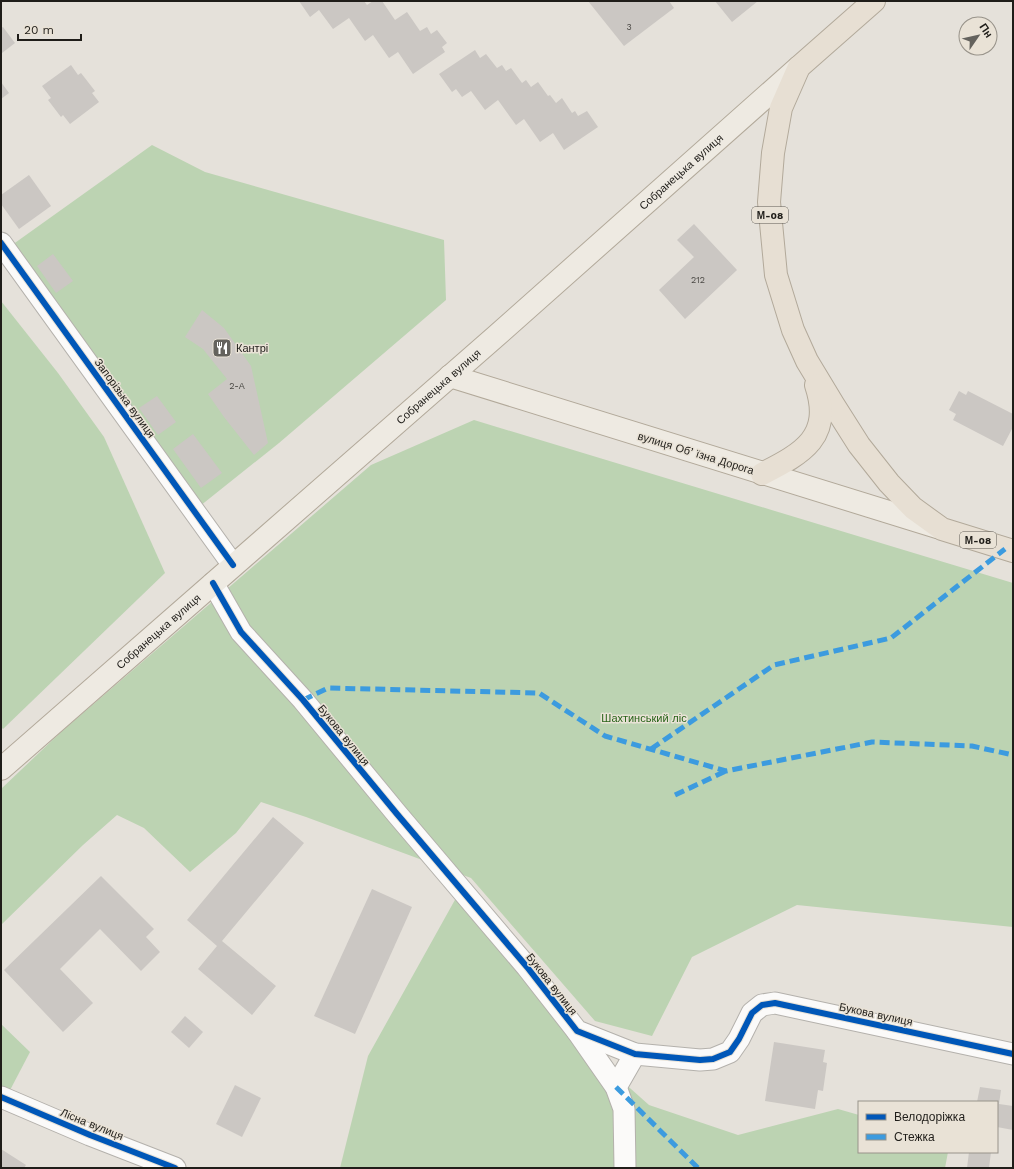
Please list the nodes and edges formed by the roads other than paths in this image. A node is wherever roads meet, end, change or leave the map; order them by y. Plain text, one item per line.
1 (874, 1) edge
2 (799, 67) junction
3 (1, 243) edge
4 (807, 362) junction
5 (450, 376) junction
6 (762, 474) junction
7 (942, 529) junction
8 (1013, 551) edge
9 (232, 565) junction
10 (213, 583) junction
11 (1, 769) edge
12 (577, 1031) junction
13 (635, 1054) junction
14 (1013, 1054) edge
15 (616, 1087) junction
16 (1, 1097) edge
17 (175, 1168) edge
18 (626, 1168) edge

1 - 2 highway, Собранецька вулиця / М-08
2 - 4 highway, вулиця Обʼїзна Дорога / М-08
2 - 5 main road, Собранецька вулиця
3 - 9 street, Запорізька вулиця
4 - 6 highway
4 - 7 highway, вулиця Обʼїзна Дорога / М-08
5 - 6 main road, вулиця Обʼїзна Дорога
5 - 9 main road, Собранецька вулиця
6 - 7 main road, вулиця Обʼїзна Дорога
7 - 8 highway, вулиця Обʼїзна Дорога / М-08
9 - 10 main road, Собранецька вулиця
10 - 11 main road, Собранецька вулиця
10 - 12 street, Букова вулиця
12 - 13 street, Букова вулиця
12 - 15 street
13 - 14 street, Букова вулиця
13 - 15 street
15 - 18 street
16 - 17 street, Лісна вулиця

